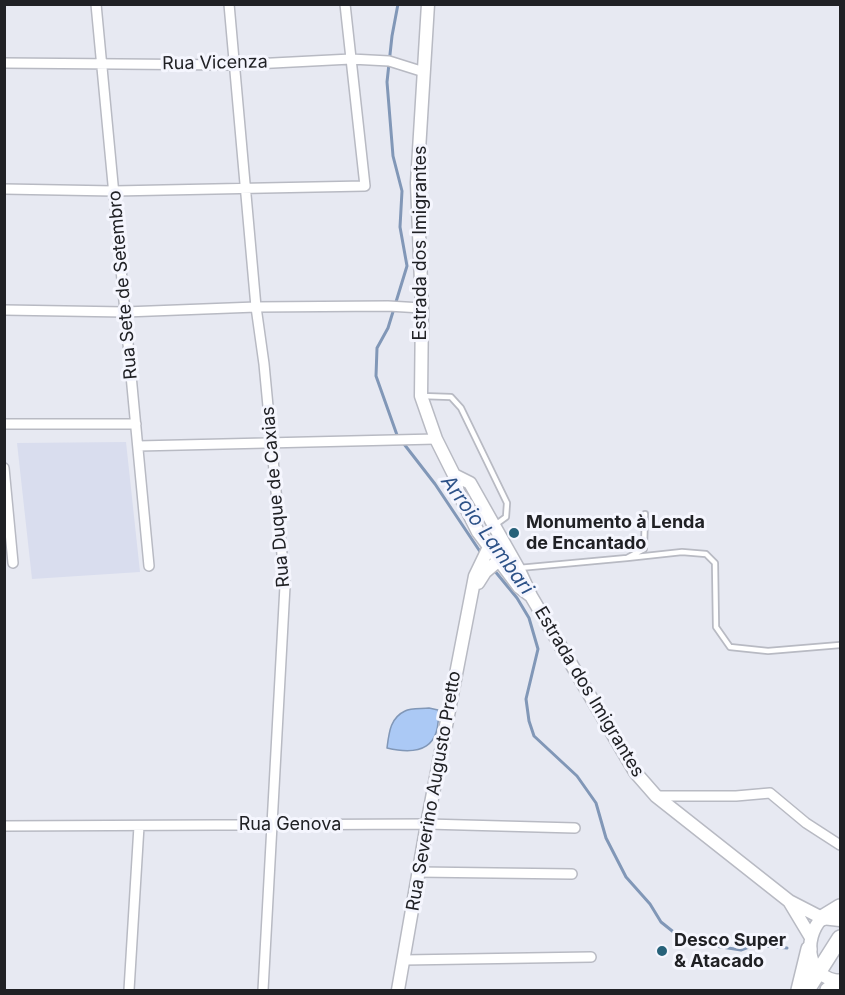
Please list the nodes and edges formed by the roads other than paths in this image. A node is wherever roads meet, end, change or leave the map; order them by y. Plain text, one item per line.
1 (96, 4) edge
2 (230, 4) edge
3 (345, 4) edge
4 (428, 4) edge
5 (351, 59) junction
6 (4, 63) edge
7 (102, 64) junction
8 (234, 65) junction
9 (424, 72) junction
10 (4, 189) edge
11 (246, 189) junction
12 (114, 191) junction
13 (256, 307) junction
14 (422, 309) junction
15 (4, 310) edge
16 (125, 312) junction
17 (422, 396) junction
18 (4, 424) edge
19 (136, 424) junction
20 (436, 439) junction
21 (272, 443) junction
22 (138, 446) junction
23 (4, 468) edge
24 (454, 475) junction
25 (645, 514) dead end
26 (493, 527) junction
27 (501, 541) junction
28 (481, 555) junction
29 (501, 558) junction
30 (627, 558) junction
31 (13, 563) dead end
32 (149, 566) dead end
33 (518, 568) junction
34 (531, 596) junction
35 (840, 645) edge
36 (656, 796) junction
37 (427, 824) junction
38 (272, 825) junction
39 (4, 826) edge
40 (139, 826) junction
41 (575, 828) dead end
42 (840, 845) edge
43 (418, 872) junction
44 (572, 874) dead end
45 (789, 901) junction
46 (840, 907) edge
47 (822, 918) junction
48 (840, 920) edge
49 (840, 938) edge
50 (809, 942) junction
51 (591, 957) dead end
52 (404, 960) junction
53 (818, 971) junction
54 (840, 982) edge
55 (129, 990) edge
56 (263, 990) edge
57 (398, 990) edge
58 (799, 990) edge
59 (807, 990) edge
60 (828, 990) edge

1 - 7 street, Rua Sete de Setembro
2 - 8 street, Rua Duque de Caxias
3 - 5 street
4 - 9 street, Estrada dos Imigrantes
5 - 8 street, Rua Vicenza
5 - 9 street, Rua Vicenza
5 - 11 street
6 - 7 street, Rua Vicenza
7 - 8 street, Rua Vicenza
7 - 12 street, Rua Sete de Setembro
8 - 11 street, Rua Duque de Caxias
9 - 14 street, Estrada dos Imigrantes
10 - 12 street
11 - 12 street
11 - 13 street, Rua Duque de Caxias
12 - 16 street, Rua Sete de Setembro
13 - 14 street
13 - 16 street
13 - 21 street, Rua Duque de Caxias
14 - 17 street, Estrada dos Imigrantes
15 - 16 street
16 - 19 street, Rua Sete de Setembro
17 - 20 street, Estrada dos Imigrantes
17 - 26 lane
18 - 19 street
19 - 22 street, Rua Sete de Setembro
20 - 21 street
20 - 24 street, Estrada dos Imigrantes
21 - 22 street
21 - 38 street, Rua Duque de Caxias
22 - 32 street, Rua Sete de Setembro
23 - 31 street
24 - 26 street, Estrada dos Imigrantes
24 - 28 street, Estrada dos Imigrantes
25 - 30 lane
26 - 27 street, Estrada dos Imigrantes
27 - 28 street
27 - 29 street, Estrada dos Imigrantes
28 - 29 street, Estrada dos Imigrantes
28 - 29 street, Rua Severino Augusto Pretto
28 - 37 street, Rua Severino Augusto Pretto
29 - 33 street, Estrada dos Imigrantes
29 - 34 street, Estrada dos Imigrantes
30 - 33 lane
30 - 35 lane
33 - 34 street, Estrada dos Imigrantes
34 - 36 street, Estrada dos Imigrantes
36 - 42 street
36 - 45 street, Estrada dos Imigrantes
37 - 38 street, Rua Genova
37 - 41 street, Rua Genova
37 - 43 street, Rua Severino Augusto Pretto
38 - 40 street, Rua Genova
38 - 56 street, Rua Duque de Caxias
39 - 40 street, Rua Genova
40 - 55 street
43 - 44 street
43 - 52 street, Rua Severino Augusto Pretto
45 - 47 street, Estrada dos Imigrantes
45 - 50 street, Estrada dos Imigrantes
46 - 47 main road
47 - 48 street
47 - 50 street
49 - 53 main road
50 - 53 street, Estrada dos Imigrantes
50 - 58 main road
51 - 52 street
52 - 57 street, Rua Severino Augusto Pretto
53 - 54 street
53 - 59 main road
54 - 60 main road

